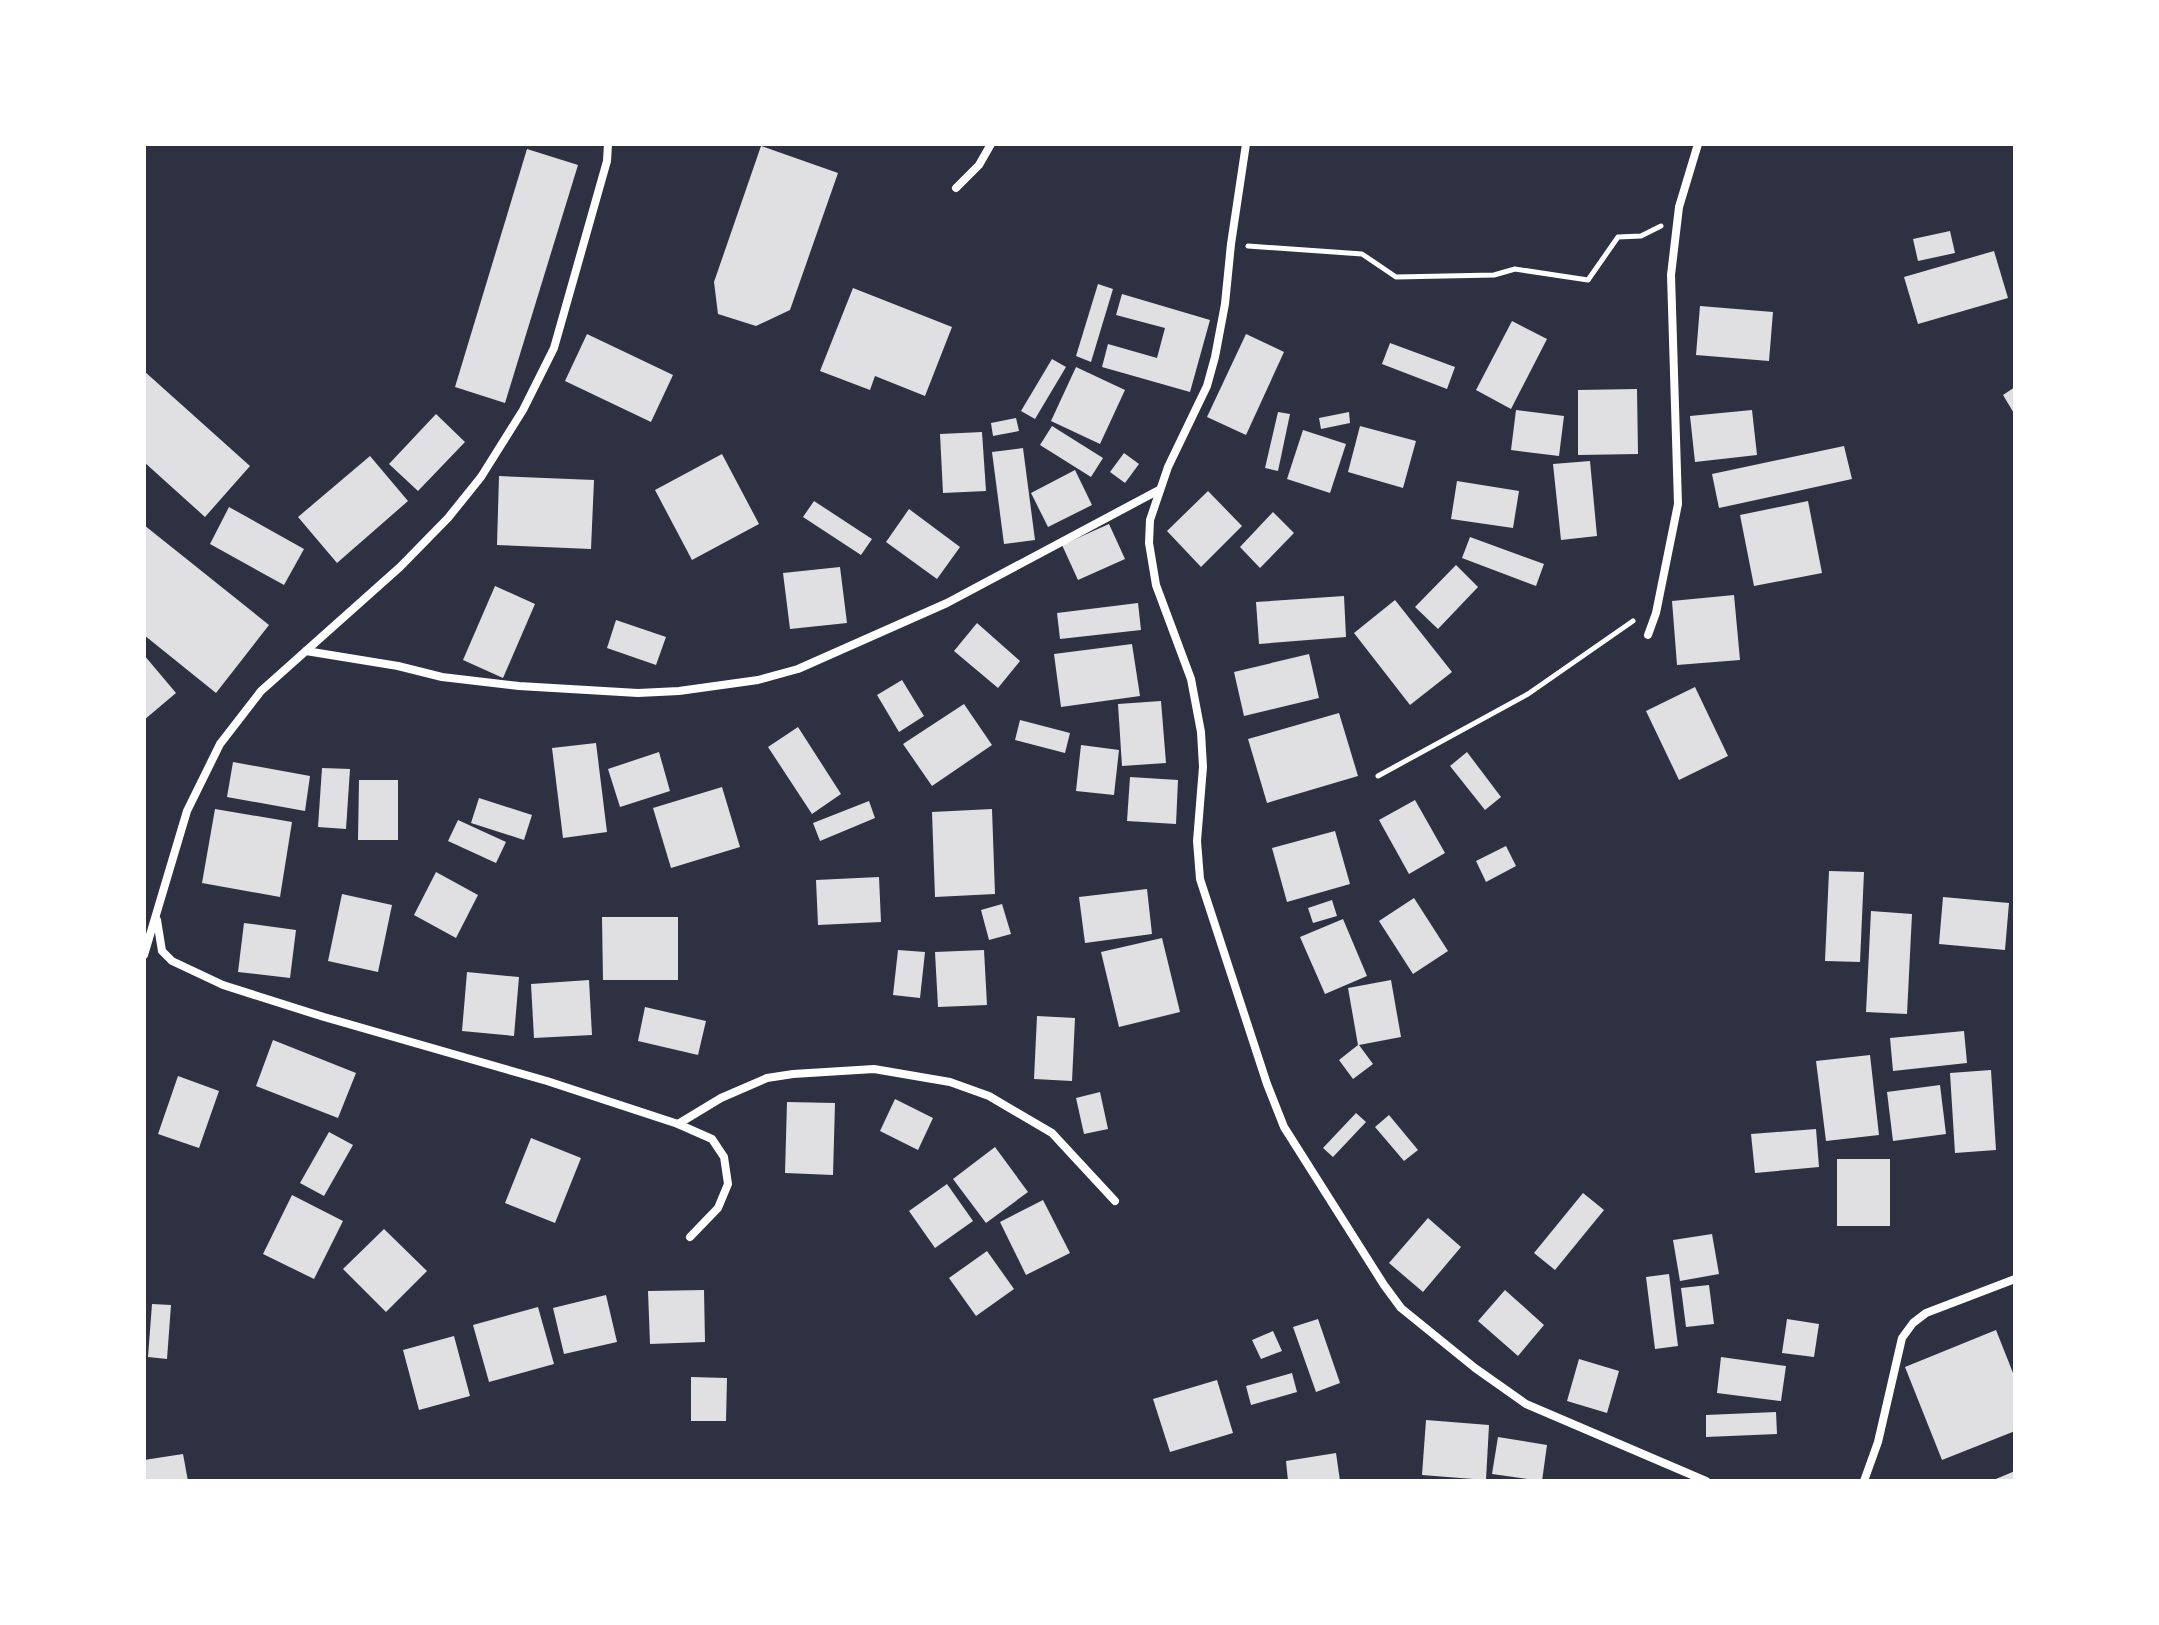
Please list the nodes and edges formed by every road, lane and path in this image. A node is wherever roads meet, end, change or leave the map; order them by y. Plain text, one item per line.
1 (608, 144) edge
2 (991, 144) edge
3 (1246, 144) edge
4 (1698, 144) edge
5 (956, 188) dead end
6 (1678, 218) junction
7 (1231, 244) junction
8 (1160, 490) junction
9 (1658, 601) junction
10 (1648, 635) dead end
11 (306, 651) junction
12 (1378, 776) dead end
13 (157, 915) junction
14 (144, 955) edge
15 (678, 1124) junction
16 (1115, 1201) dead end
17 (690, 1237) dead end
18 (2015, 1279) edge
19 (1706, 1481) edge
20 (1864, 1481) edge

1 - 11 street
2 - 5 street
3 - 7 street
4 - 6 street
6 - 7 path
6 - 9 street
7 - 8 street
8 - 11 street
8 - 19 street
9 - 10 street
9 - 12 path
11 - 13 street
13 - 14 street
13 - 15 street
15 - 16 street
15 - 17 street
18 - 20 street

